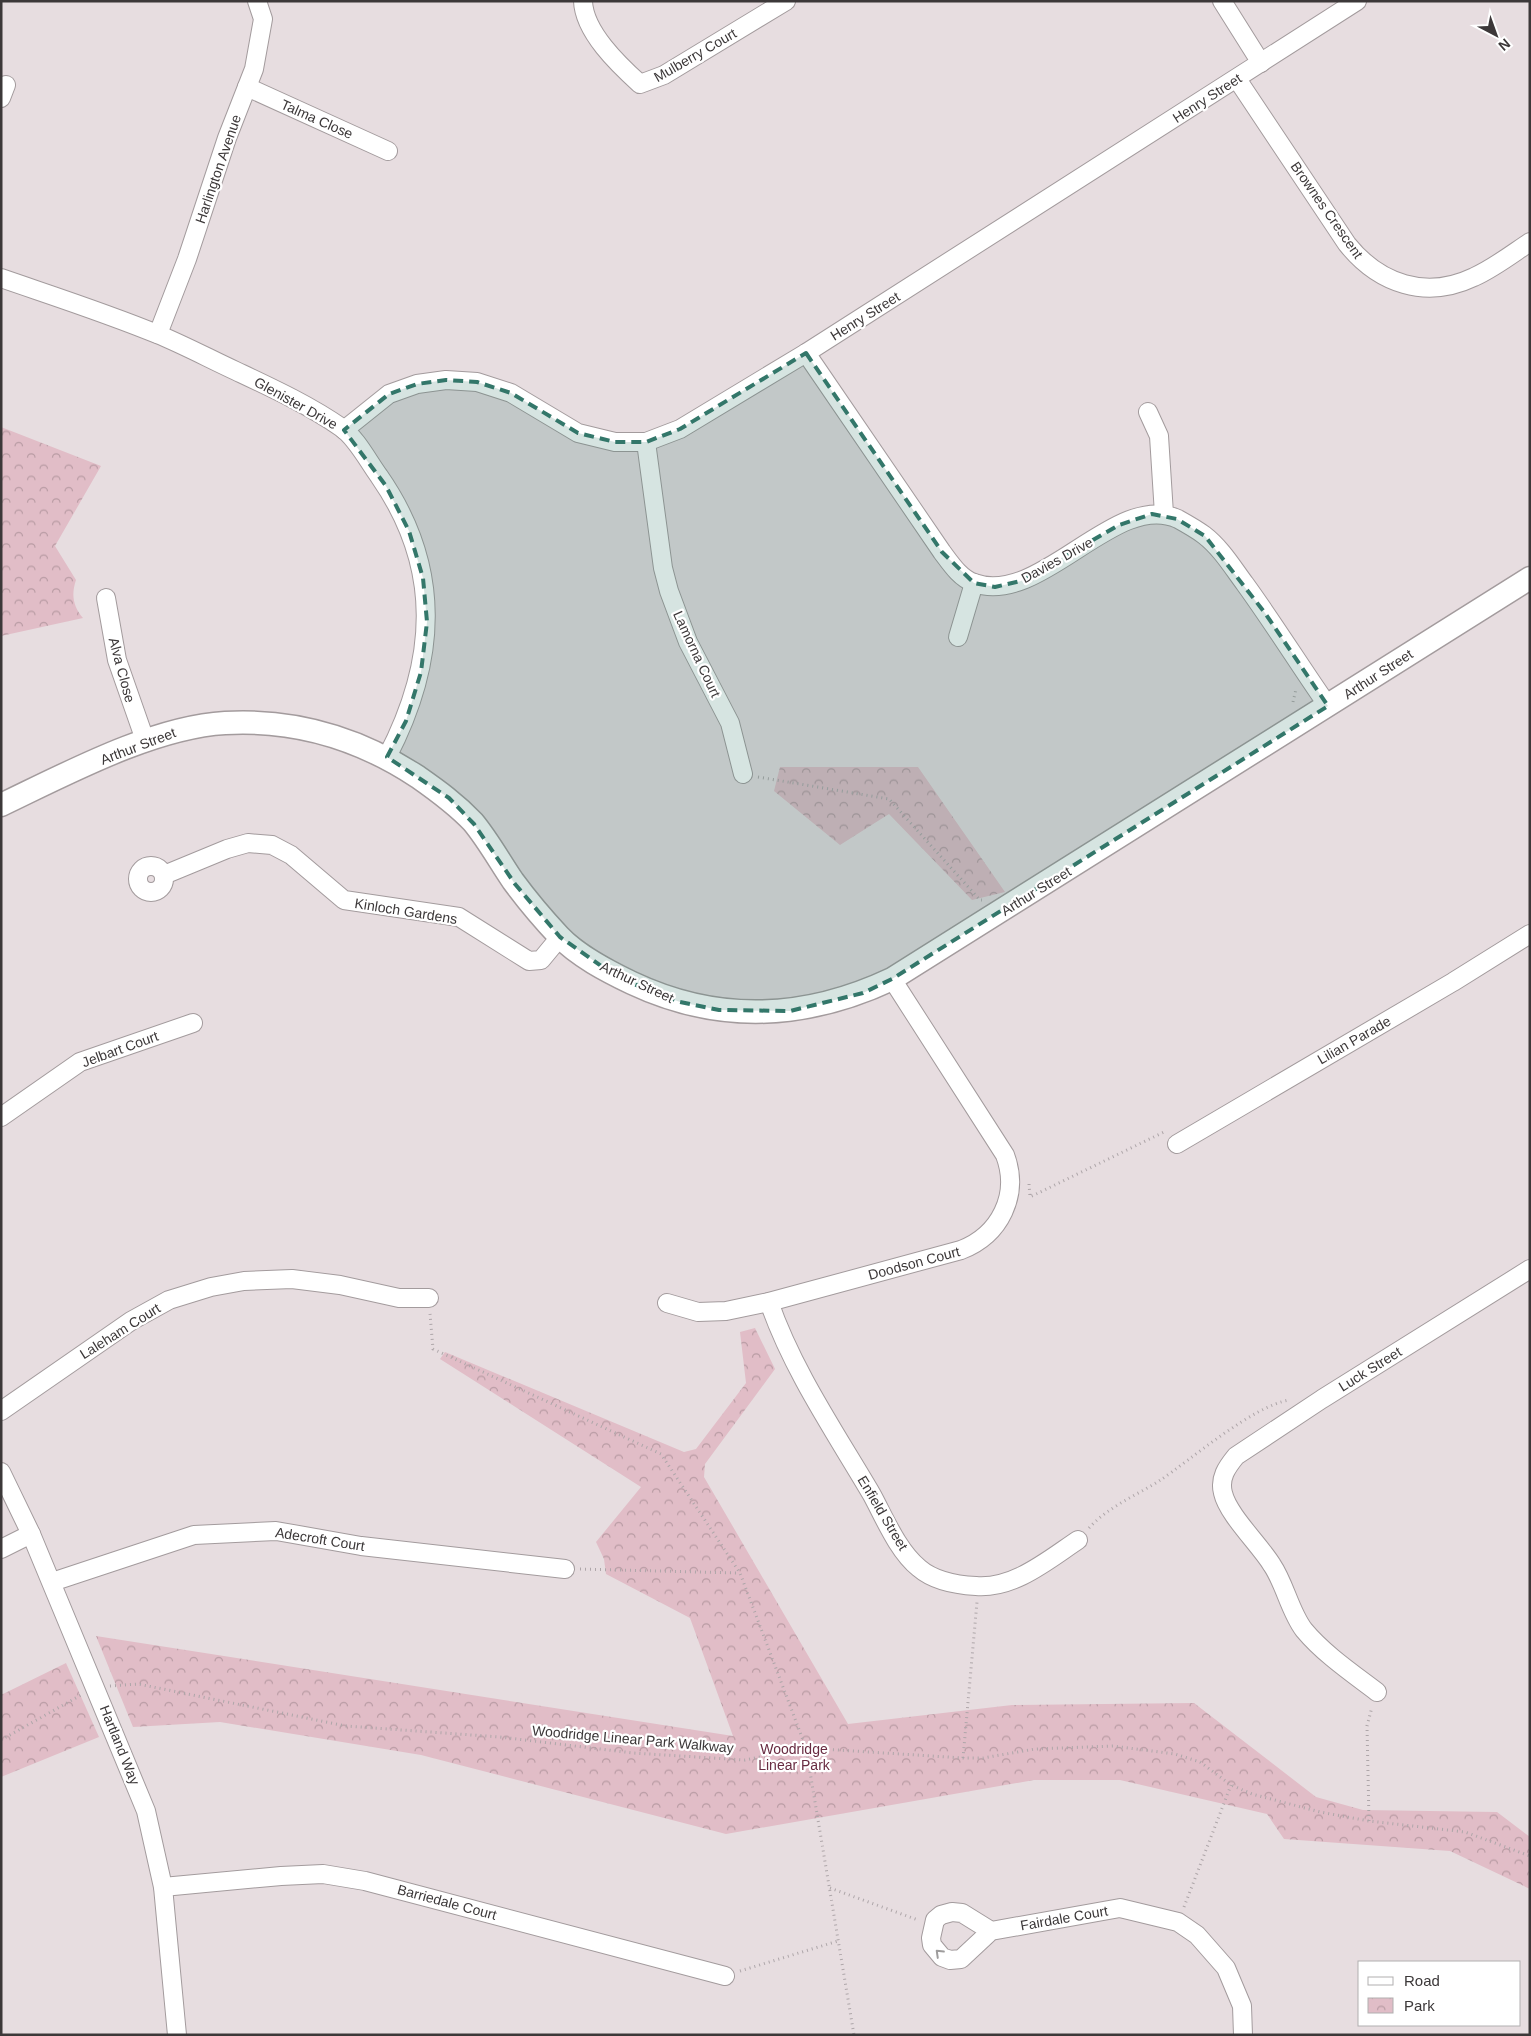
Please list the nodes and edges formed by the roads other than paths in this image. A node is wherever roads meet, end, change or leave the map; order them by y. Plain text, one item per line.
1 (257, 1) edge
2 (583, 1) edge
3 (786, 1) edge
4 (1222, 1) edge
5 (1357, 1) edge
6 (1261, 63) junction
7 (1237, 79) junction
8 (247, 87) junction
9 (388, 151) dead end
10 (1530, 242) edge
11 (1, 278) edge
12 (158, 334) junction
13 (806, 353) junction
14 (1148, 412) dead end
15 (344, 430) junction
16 (646, 442) junction
17 (1164, 514) junction
18 (1530, 578) edge
19 (974, 583) junction
20 (106, 598) dead end
21 (958, 638) dead end
22 (1328, 706) junction
23 (145, 740) junction
24 (387, 757) junction
25 (743, 774) road end
26 (1, 805) edge
27 (164, 875) dead end
28 (1530, 934) edge
29 (560, 937) junction
30 (892, 979) junction
31 (193, 1023) dead end
32 (1, 1117) edge
33 (1172, 1137) road end
34 (1530, 1269) edge
35 (429, 1298) road end
36 (769, 1302) junction
37 (666, 1303) dead end
38 (1, 1411) edge
39 (1, 1472) edge
40 (32, 1534) junction
41 (1078, 1540) dead end
42 (1, 1549) edge
43 (565, 1568) road end
44 (52, 1582) junction
45 (1377, 1692) road end
46 (163, 1887) junction
47 (991, 1931) junction
48 (725, 1976) road end
49 (177, 2035) edge
50 (1243, 2035) edge

1 - 8 street, Harlington Avenue
2 - 3 street, Mulberry Court
4 - 6 street
5 - 6 street, Henry Street
6 - 7 street, Henry Street
7 - 10 street, Brownes Crescent
7 - 13 street, Henry Street
8 - 9 street, Talma Close
8 - 12 street, Harlington Avenue
11 - 12 street, Glenister Drive
12 - 15 street, Glenister Drive
13 - 16 street, Henry Street
13 - 19 street, Davies Drive
14 - 17 street
15 - 16 street, Henry Street
15 - 24 street, Glenister Drive
16 - 25 street, Lamorna Court
17 - 19 street, Davies Drive
17 - 22 street
18 - 22 street, Arthur Street
19 - 21 street
20 - 23 street, Alva Close
22 - 30 street, Arthur Street
23 - 24 street, Arthur Street
23 - 26 street, Arthur Street
24 - 29 street, Arthur Street
27 - 29 street, Kinloch Gardens
28 - 33 street, Lilian Parade
29 - 30 street, Arthur Street
30 - 36 street, Doodson Court
31 - 32 street, Jelbart Court
34 - 45 street, Luck Street
35 - 38 street, Laleham Court
36 - 37 street, Doodson Court
36 - 41 street, Enfield Street
39 - 40 street, Hartland Way
40 - 42 street
40 - 44 street, Hartland Way
43 - 44 street, Adecroft Court
44 - 46 street, Hartland Way
46 - 48 street, Barriedale Court
46 - 49 street, Hartland Way
47 -> 47 street
47 - 50 street, Fairdale Court

